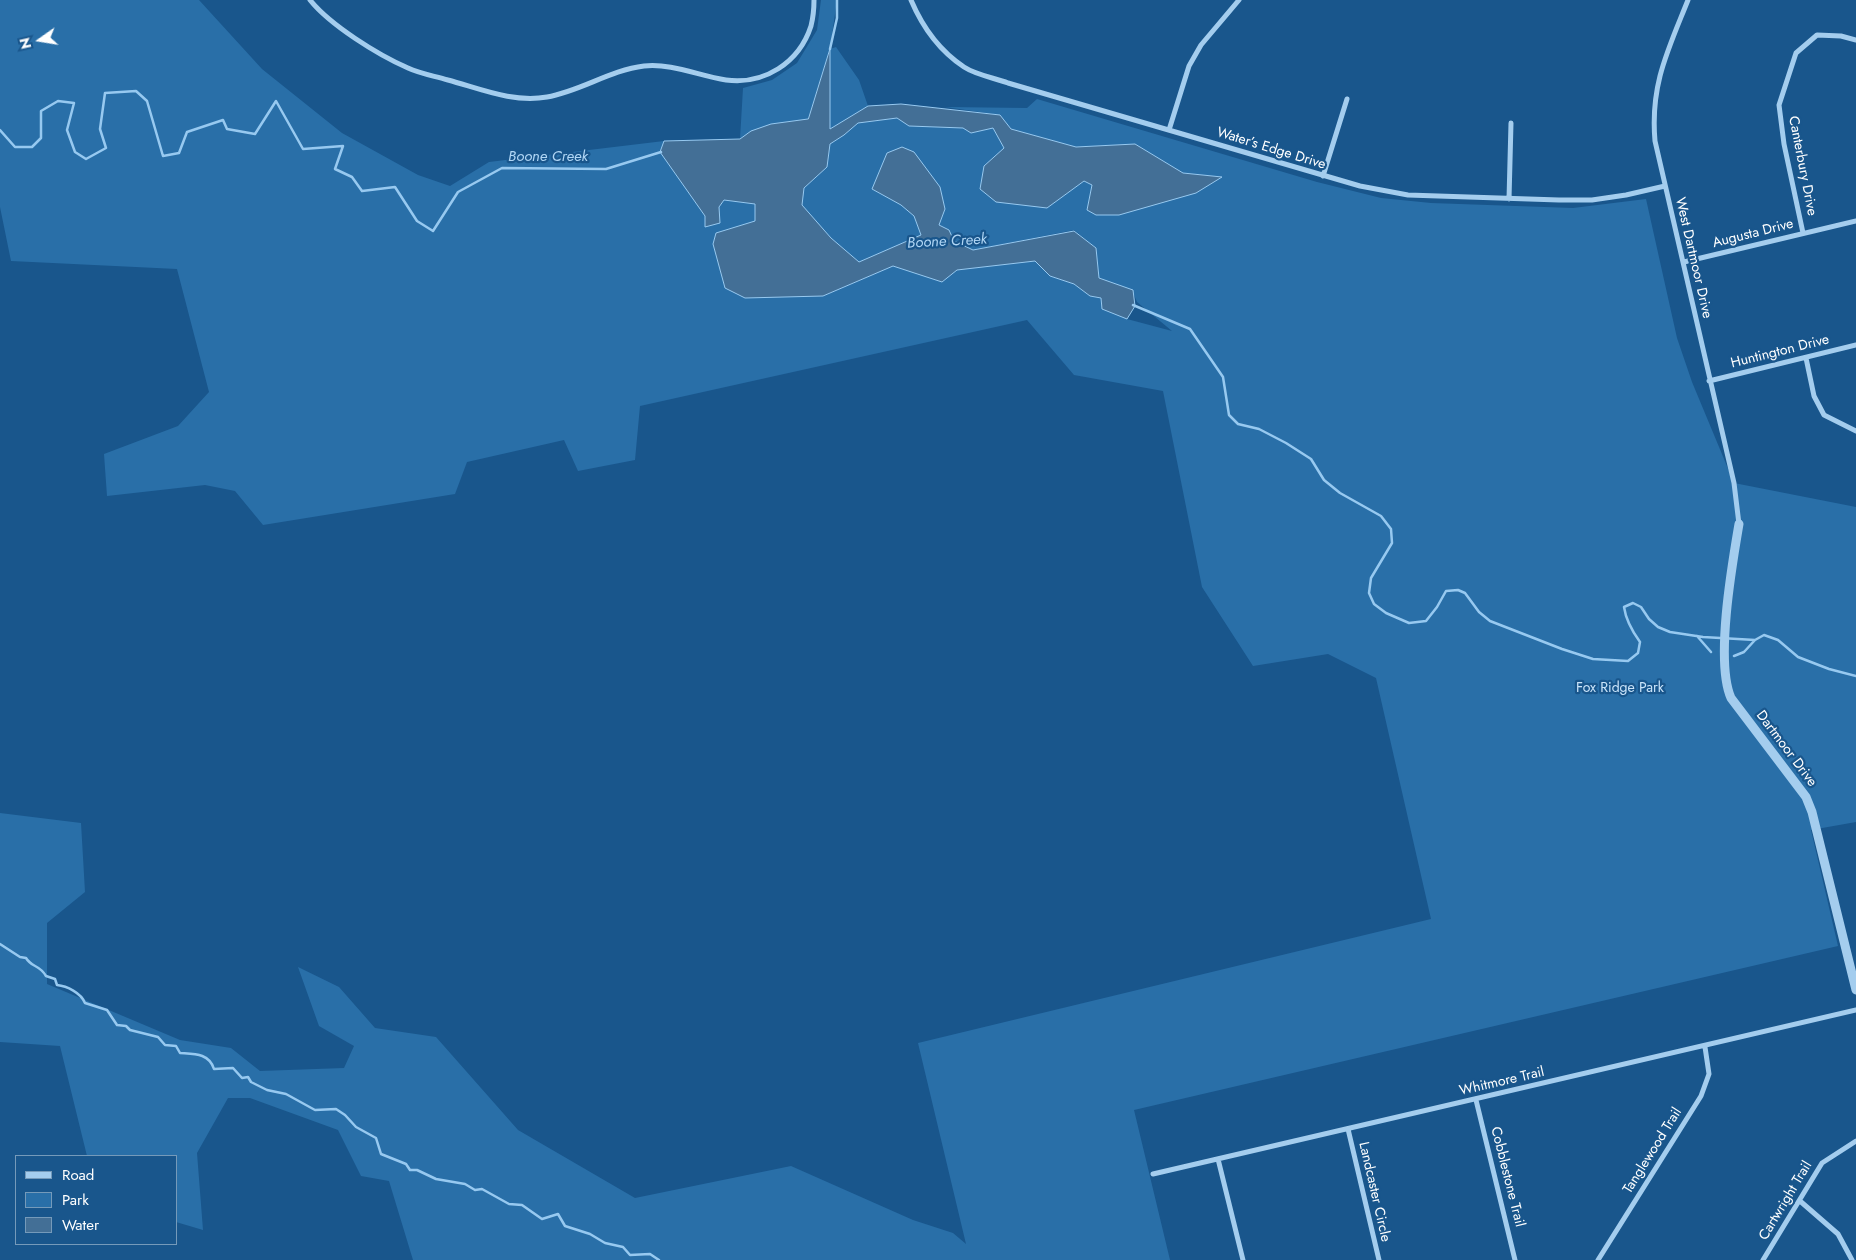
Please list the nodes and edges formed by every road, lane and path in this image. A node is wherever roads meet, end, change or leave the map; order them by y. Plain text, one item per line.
1 (310, 0) edge
2 (814, 0) edge
3 (1238, 0) edge
4 (1688, 0) edge
5 (913, 1) edge
6 (1856, 40) edge
7 (1348, 98) dead end
8 (1511, 122) dead end
9 (1169, 130) junction
10 (1323, 176) junction
11 (1665, 186) junction
12 (1509, 199) junction
13 (1856, 221) edge
14 (1803, 233) junction
15 (1684, 262) junction
16 (1856, 345) edge
17 (1806, 358) junction
18 (1709, 381) junction
19 (1856, 431) edge
20 (1739, 524) joint
21 (1856, 990) edge
22 (1856, 1010) edge
23 (1705, 1047) junction
24 (1476, 1100) junction
25 (1348, 1129) junction
26 (1856, 1141) edge
27 (1218, 1159) junction
28 (1153, 1174) dead end
29 (1800, 1201) junction
30 (1243, 1260) edge
31 (1379, 1260) edge
32 (1515, 1260) edge
33 (1598, 1260) edge
34 (1763, 1260) edge
35 (1852, 1260) edge

1 - 2 street
3 - 9 street
4 - 11 street, West Dartmoor Drive
5 - 9 street, Water’s Edge Drive
6 - 14 street, Canterbury Drive
7 - 10 street
8 - 12 street
9 - 10 street, Water’s Edge Drive
10 - 12 street, Water’s Edge Drive
11 - 12 street, Water’s Edge Drive
11 - 15 street, West Dartmoor Drive
13 - 14 street, Augusta Drive
14 - 15 street, Augusta Drive
15 - 18 street, West Dartmoor Drive
16 - 17 street, Huntington Drive
17 - 18 street, Huntington Drive
17 - 19 street
18 - 20 street, West Dartmoor Drive
20 - 21 street, Dartmoor Drive
22 - 23 street, Whitmore Trail
23 - 24 street, Whitmore Trail
23 - 33 street, Tanglewood Trail
24 - 25 street, Whitmore Trail
24 - 32 street, Cobblestone Trail
25 - 27 street, Whitmore Trail
25 - 31 street, Landcaster Circle
26 - 29 street, Cartwright Trail
27 - 28 street, Whitmore Trail
27 - 30 street
29 - 34 street, Cartwright Trail
29 - 35 street

